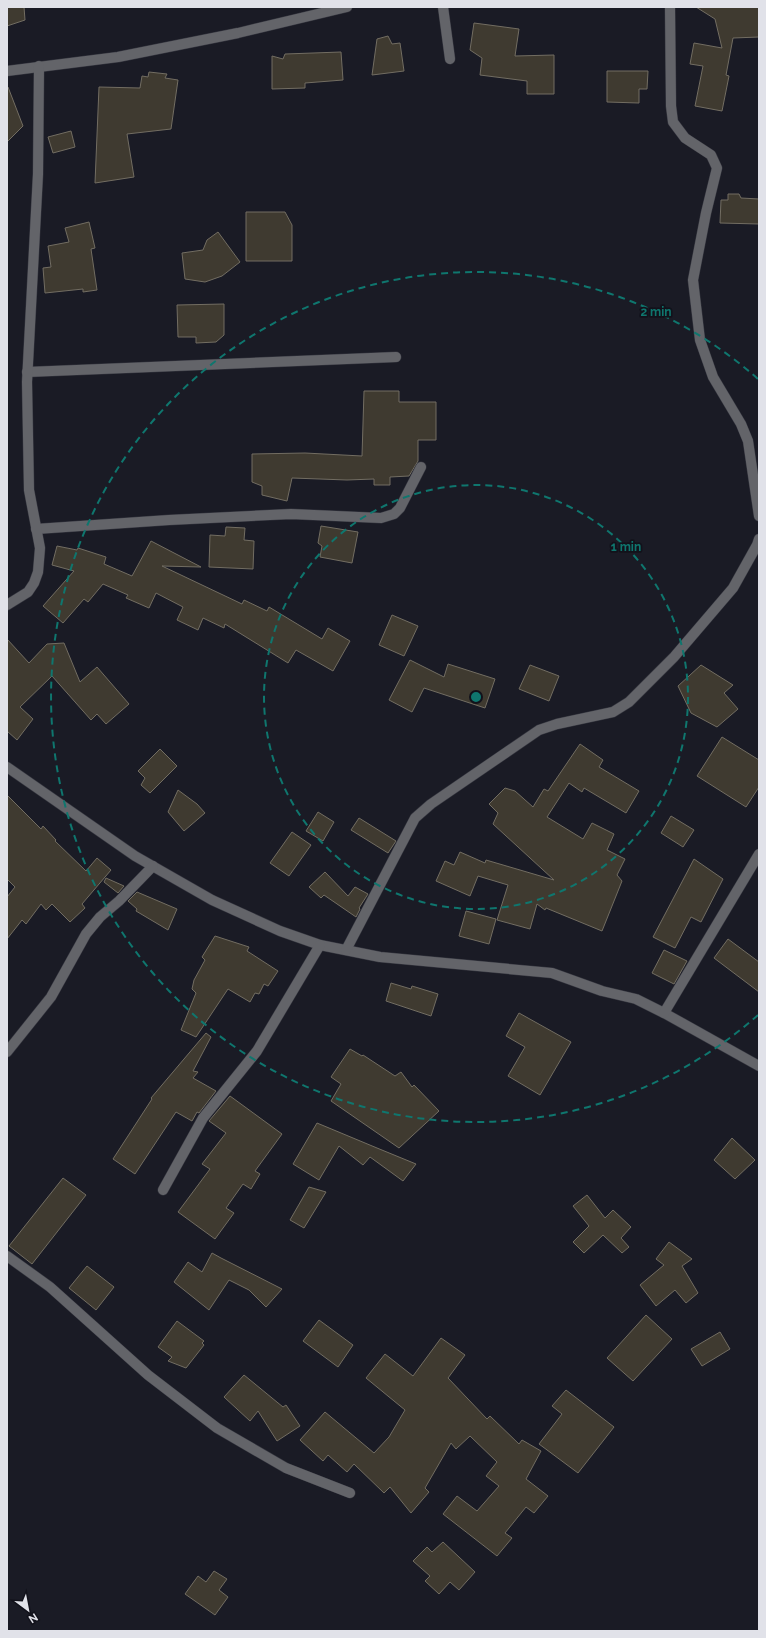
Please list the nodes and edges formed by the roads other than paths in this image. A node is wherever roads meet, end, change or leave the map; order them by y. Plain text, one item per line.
1 (347, 7) edge
2 (443, 7) edge
3 (670, 7) edge
4 (450, 59) dead end
5 (39, 66) junction
6 (7, 71) edge
7 (396, 357) dead end
8 (27, 372) junction
9 (421, 466) dead end
10 (759, 516) edge
11 (36, 529) junction
12 (759, 539) edge
13 (7, 605) edge
14 (7, 767) edge
15 (759, 854) edge
16 (153, 866) junction
17 (320, 945) junction
18 (346, 950) junction
19 (664, 1013) junction
20 (7, 1052) edge
21 (759, 1066) edge
22 (163, 1190) dead end
23 (7, 1256) edge
24 (350, 1493) dead end

1 - 5 street
2 - 4 street
3 - 10 street
5 - 6 street
5 - 8 street
7 - 8 street
8 - 11 street
9 - 11 street
11 - 13 street
12 - 18 street
14 - 16 street
15 - 19 street
16 - 17 street
16 - 20 street
17 - 18 street
17 - 22 street
18 - 19 street
19 - 21 street
23 - 24 street

